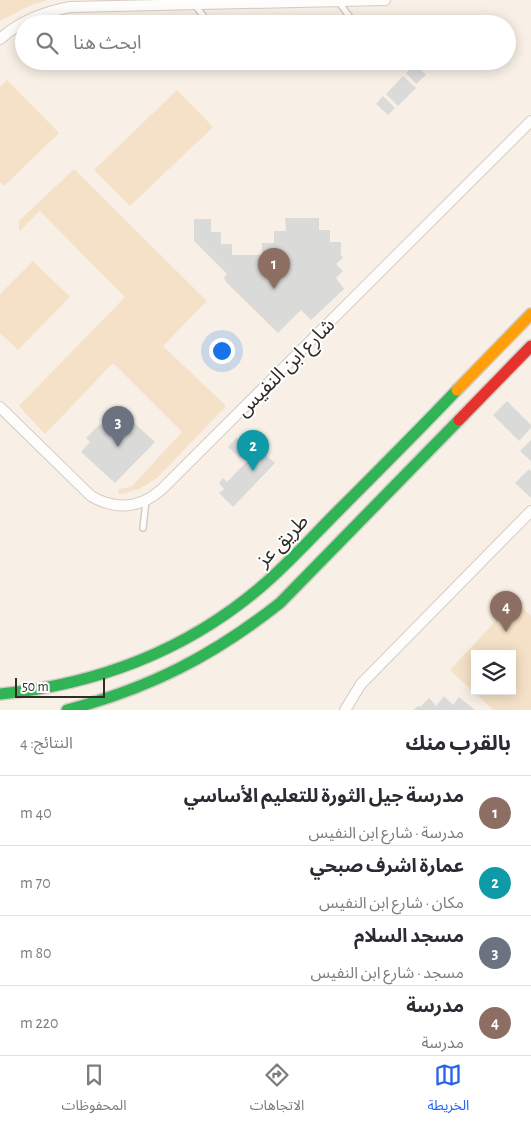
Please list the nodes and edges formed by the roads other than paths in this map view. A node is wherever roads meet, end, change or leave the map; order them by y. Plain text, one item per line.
1 (385, 0) edge
2 (338, 1) edge
3 (193, 4) junction
4 (45, 15) edge
5 (203, 15) edge
6 (348, 15) edge
7 (15, 28) edge
8 (0, 39) edge
9 (531, 121) edge
10 (531, 314) edge
11 (506, 340) junction
12 (528, 352) edge
13 (0, 407) edge
14 (375, 474) junction
15 (392, 488) junction
16 (146, 501) junction
17 (531, 511) edge
18 (142, 528) dead end
19 (0, 694) edge
20 (67, 710) edge
21 (344, 710) edge

1 - 2 street
2 - 3 street
2 - 6 lane
3 - 4 street
3 - 5 lane
7 - 8 street
9 - 16 street, شارع ابن النفيس
10 - 11 street, طريق عز
11 - 12 street
11 - 14 street, طريق عز
12 - 15 street
13 - 16 street, شارع ابن النفيس
14 - 15 street
14 - 19 street, طريق عز
15 - 20 street
16 - 18 lane
17 - 21 street

